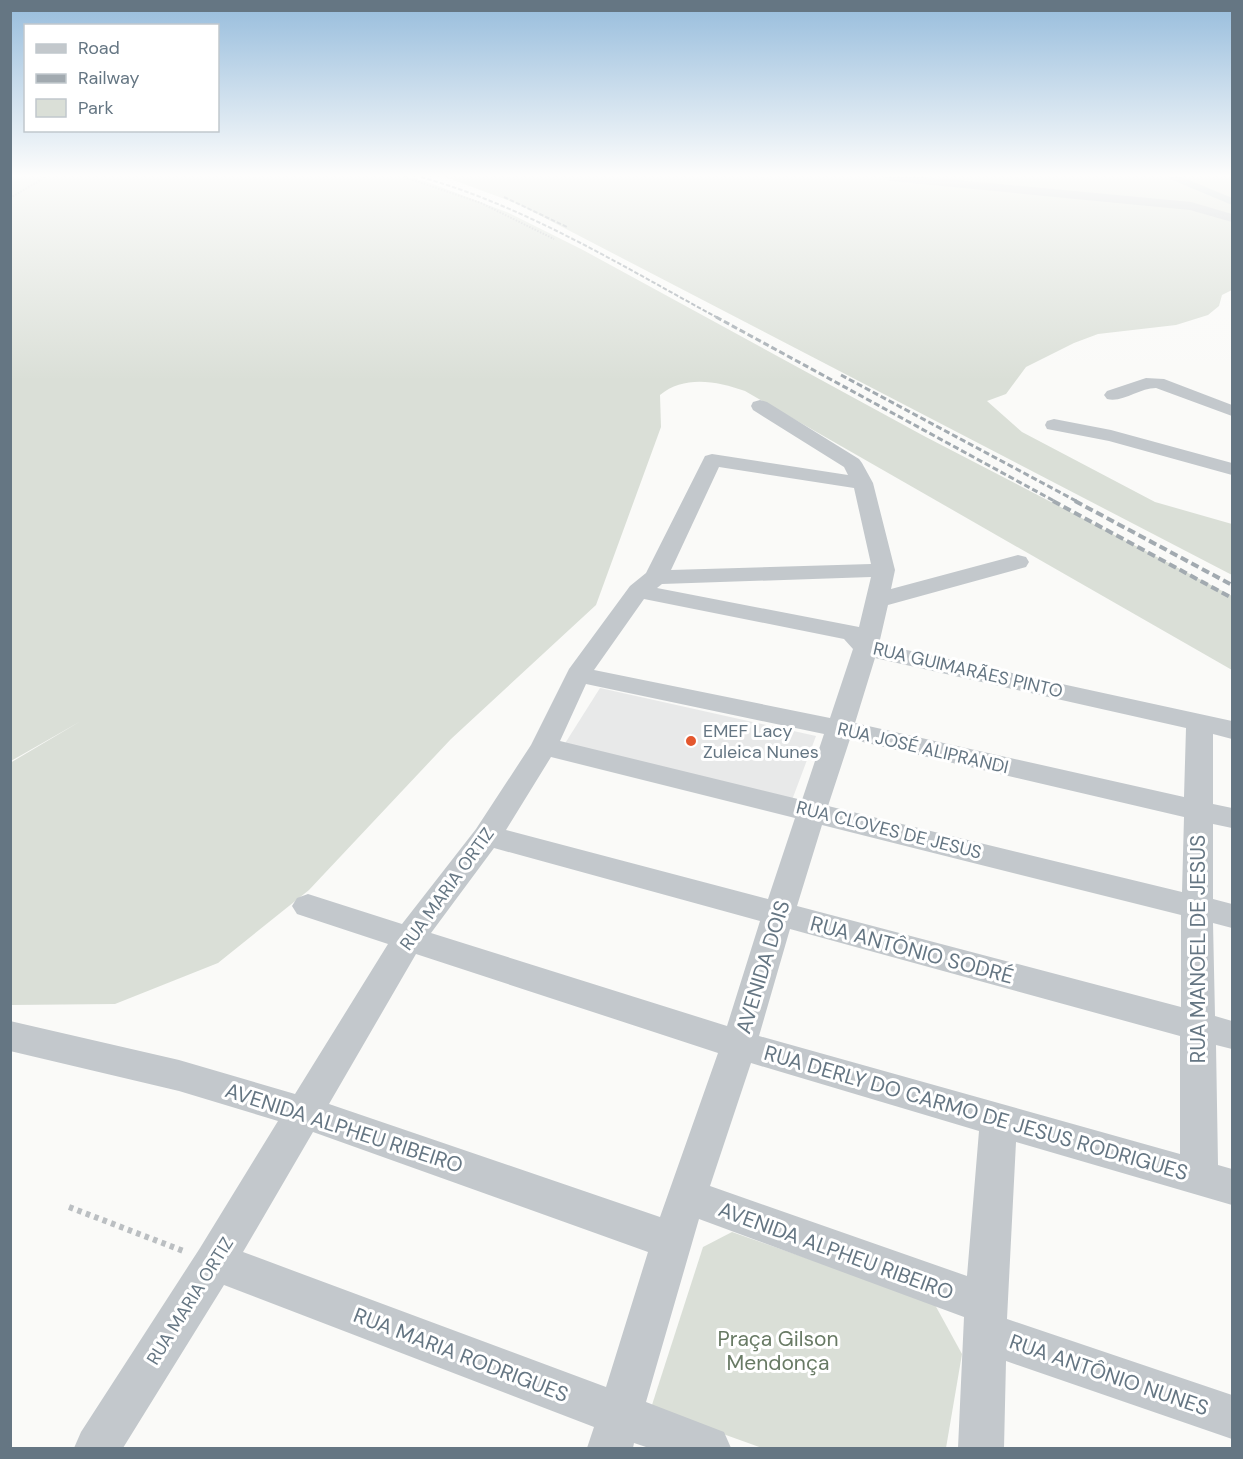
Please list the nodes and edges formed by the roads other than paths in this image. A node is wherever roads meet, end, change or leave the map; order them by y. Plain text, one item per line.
1 (1113, 395) dead end
2 (760, 406) dead end
3 (1233, 411) edge
4 (1054, 425) dead end
5 (1233, 469) edge
6 (863, 483) junction
7 (1018, 562) dead end
8 (647, 584) junction
9 (882, 585) junction
10 (866, 648) junction
11 (578, 674) junction
12 (1200, 722) junction
13 (838, 728) junction
14 (1233, 730) edge
15 (544, 746) junction
16 (1198, 809) junction
17 (812, 811) junction
18 (1233, 818) edge
19 (487, 837) junction
20 (308, 906) dead end
21 (1197, 907) junction
22 (778, 915) junction
23 (1233, 916) edge
24 (408, 939) junction
25 (1197, 1024) junction
26 (1233, 1035) edge
27 (10, 1036) edge
28 (739, 1045) junction
29 (304, 1111) junction
30 (999, 1119) junction
31 (1199, 1177) junction
32 (1233, 1187) edge
33 (687, 1197) junction
34 (672, 1241) junction
35 (215, 1262) junction
36 (986, 1319) junction
37 (1233, 1417) edge
38 (615, 1432) edge
39 (97, 1449) edge
40 (708, 1449) edge
41 (981, 1449) edge

1 - 3 street
2 - 6 street
4 - 5 street
6 - 8 street, RUA MARIA ORTIZ
6 - 9 street, AVENIDA DOIS
7 - 9 street
8 - 9 street
8 - 10 street, RUA GUIMARÃES PINTO
8 - 11 street, RUA MARIA ORTIZ
9 - 10 street, AVENIDA DOIS
10 - 12 street, RUA GUIMARÃES PINTO
10 - 13 street, AVENIDA DOIS
11 - 13 street, RUA JOSÉ ALIPRANDI
11 - 15 street, RUA MARIA ORTIZ
12 - 14 street, RUA GUIMARÃES PINTO
12 - 16 street, RUA MANOEL DE JESUS
13 - 16 street, RUA JOSÉ ALIPRANDI
13 - 17 street, AVENIDA DOIS
15 - 17 street, RUA CLOVES DE JESUS
15 - 19 street, RUA MARIA ORTIZ
16 - 18 street, RUA JOSÉ ALIPRANDI
16 - 21 street, RUA MANOEL DE JESUS
17 - 21 street, RUA CLOVES DE JESUS
17 - 22 street, AVENIDA DOIS
19 - 22 street, RUA ANTÔNIO SODRÉ
19 - 24 street, RUA MARIA ORTIZ
20 - 24 street, RUA DERLY DO CARMO DE JESUS RODRIGUES
21 - 23 street, RUA CLOVES DE JESUS
21 - 25 street, RUA MANOEL DE JESUS
22 - 25 street, RUA ANTÔNIO SODRÉ
22 - 28 street, AVENIDA DOIS
24 - 28 street, RUA DERLY DO CARMO DE JESUS RODRIGUES
24 - 29 street, RUA MARIA ORTIZ
25 - 26 street, RUA ANTÔNIO SODRÉ
25 - 31 street, RUA MANOEL DE JESUS
27 - 29 street, AVENIDA ALPHEU RIBEIRO
28 - 30 street, RUA DERLY DO CARMO DE JESUS RODRIGUES
28 - 33 street, AVENIDA DOIS
29 - 34 street, AVENIDA ALPHEU RIBEIRO
29 - 35 street, RUA MARIA ORTIZ
30 - 31 street, RUA DERLY DO CARMO DE JESUS RODRIGUES
30 - 36 street
31 - 32 street, RUA DERLY DO CARMO DE JESUS RODRIGUES
33 - 34 street, AVENIDA DOIS
33 - 36 street, AVENIDA ALPHEU RIBEIRO
34 - 38 street, AVENIDA DOIS
35 - 38 street, RUA MARIA RODRIGUES
35 - 39 street, RUA MARIA ORTIZ
36 - 37 street, RUA ANTÔNIO NUNES
36 - 41 street
38 - 40 street, RUA MARIA RODRIGUES

